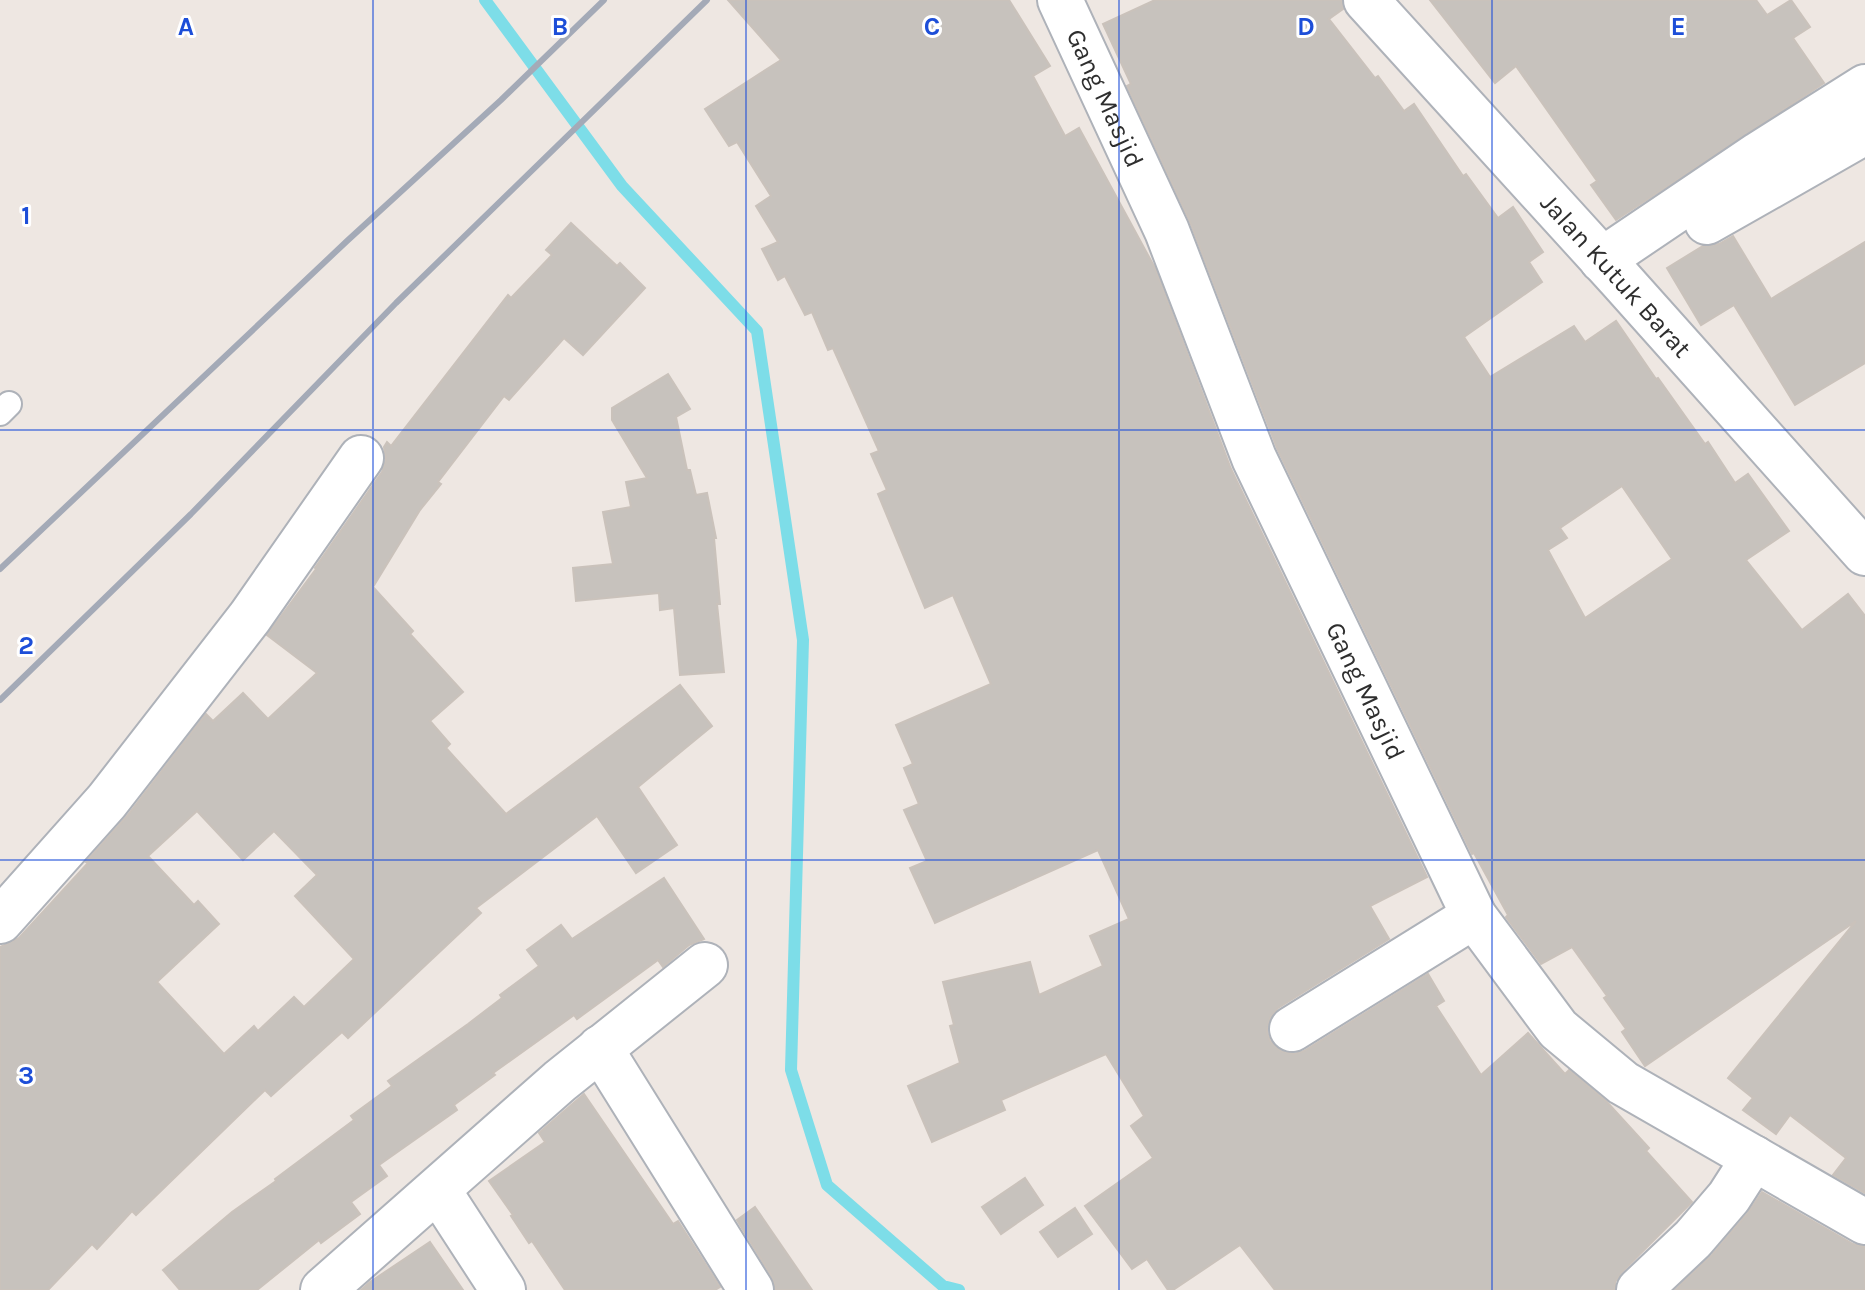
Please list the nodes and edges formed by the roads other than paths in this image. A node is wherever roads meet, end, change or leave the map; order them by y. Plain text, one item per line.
1 (1060, 0) edge
2 (1366, 0) edge
3 (1865, 87) edge
4 (1865, 132) edge
5 (1611, 269) junction
6 (361, 458) dead end
7 (1865, 553) edge
8 (1474, 916) junction
9 (0, 921) edge
10 (705, 965) dead end
11 (1292, 1029) dead end
12 (600, 1048) junction
13 (1754, 1158) junction
14 (438, 1190) junction
15 (1865, 1222) edge
16 (323, 1290) edge
17 (503, 1290) edge
18 (751, 1290) edge
19 (1639, 1290) edge

1 - 8 street, Gang Masjid
2 - 5 street, Jalan Kutuk Barat
3 - 5 street
4 - 5 street
5 - 7 street, Jalan Kutuk Barat
6 - 9 street
8 - 11 street
8 - 13 street, Gang Masjid
10 - 12 street
12 - 14 street
12 - 18 street
13 - 15 street, Gang Masjid
13 - 19 street
14 - 16 street
14 - 17 street

